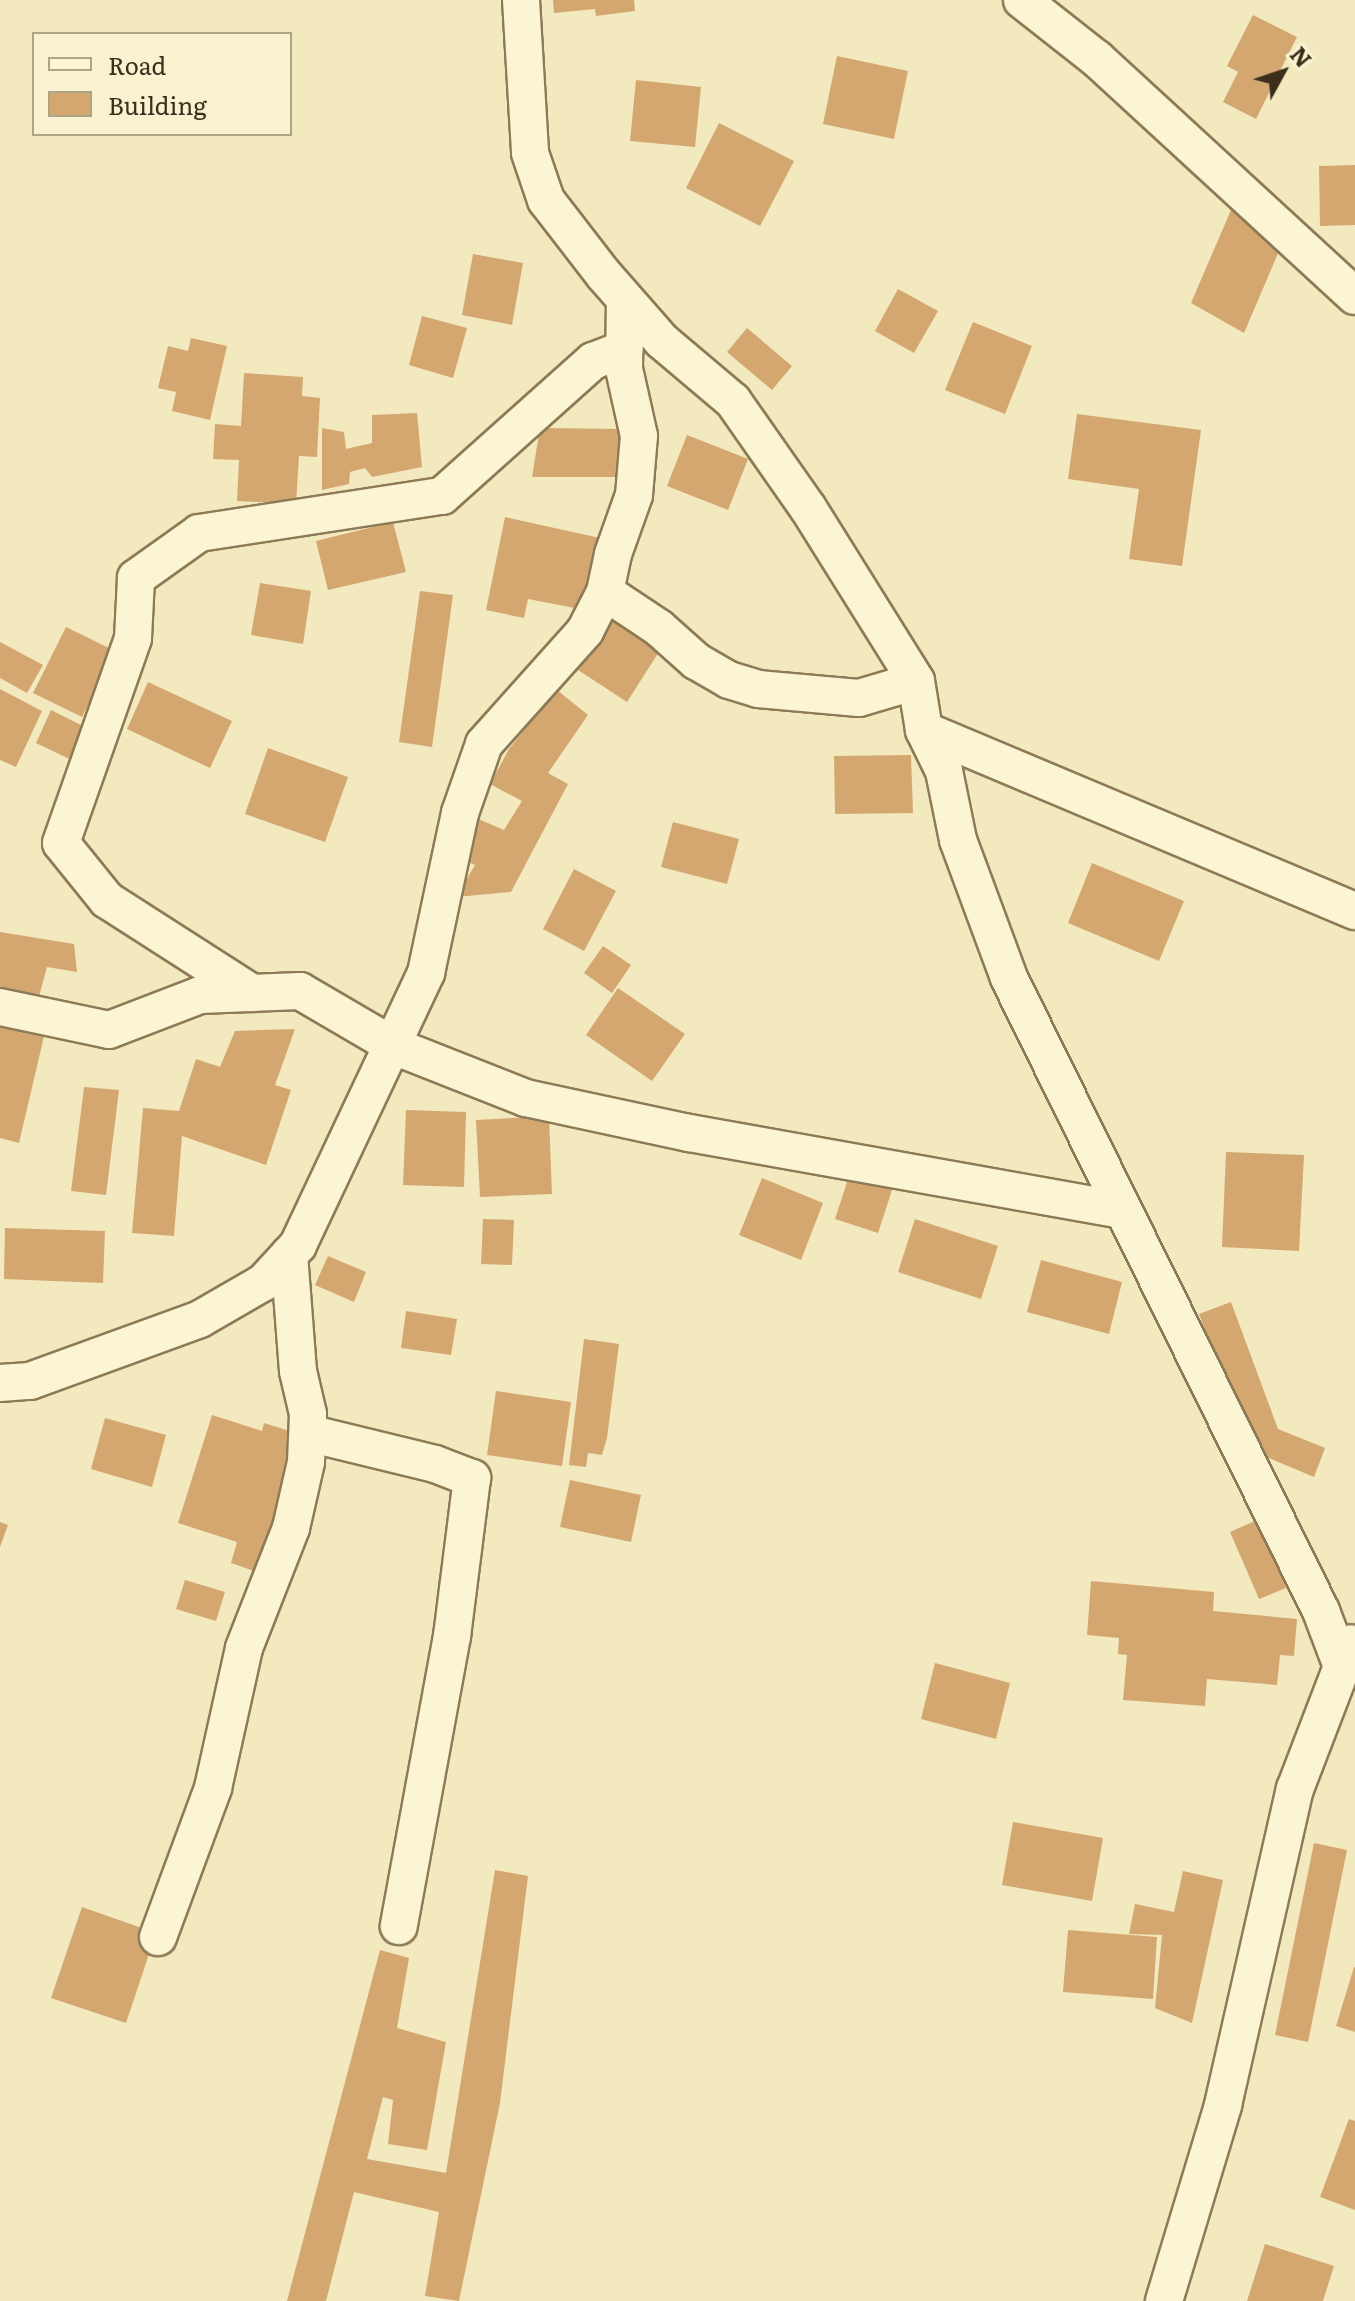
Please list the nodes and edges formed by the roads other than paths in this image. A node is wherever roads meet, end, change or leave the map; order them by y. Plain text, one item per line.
1 (521, 0) edge
2 (1022, 0) edge
3 (1355, 296) edge
4 (625, 300) junction
5 (625, 349) junction
6 (605, 592) junction
7 (916, 681) junction
8 (924, 730) junction
9 (1355, 911) edge
10 (252, 993) junction
11 (0, 1007) edge
12 (394, 1046) junction
13 (1121, 1210) junction
14 (289, 1254) junction
15 (0, 1383) edge
16 (308, 1433) junction
17 (1348, 1650) edge
18 (399, 1926) dead end
19 (158, 1937) dead end
20 (1164, 2301) edge

1 - 4 street
2 - 3 street
4 - 5 street
4 - 7 street
5 - 6 street
5 - 10 street
6 - 7 street
6 - 12 street
7 - 8 street
8 - 9 street
8 - 13 street
10 - 11 street
10 - 12 street
12 - 13 street
12 - 14 street
13 - 17 street
14 - 15 street
14 - 16 street
16 - 18 street
16 - 19 street
17 - 20 street

